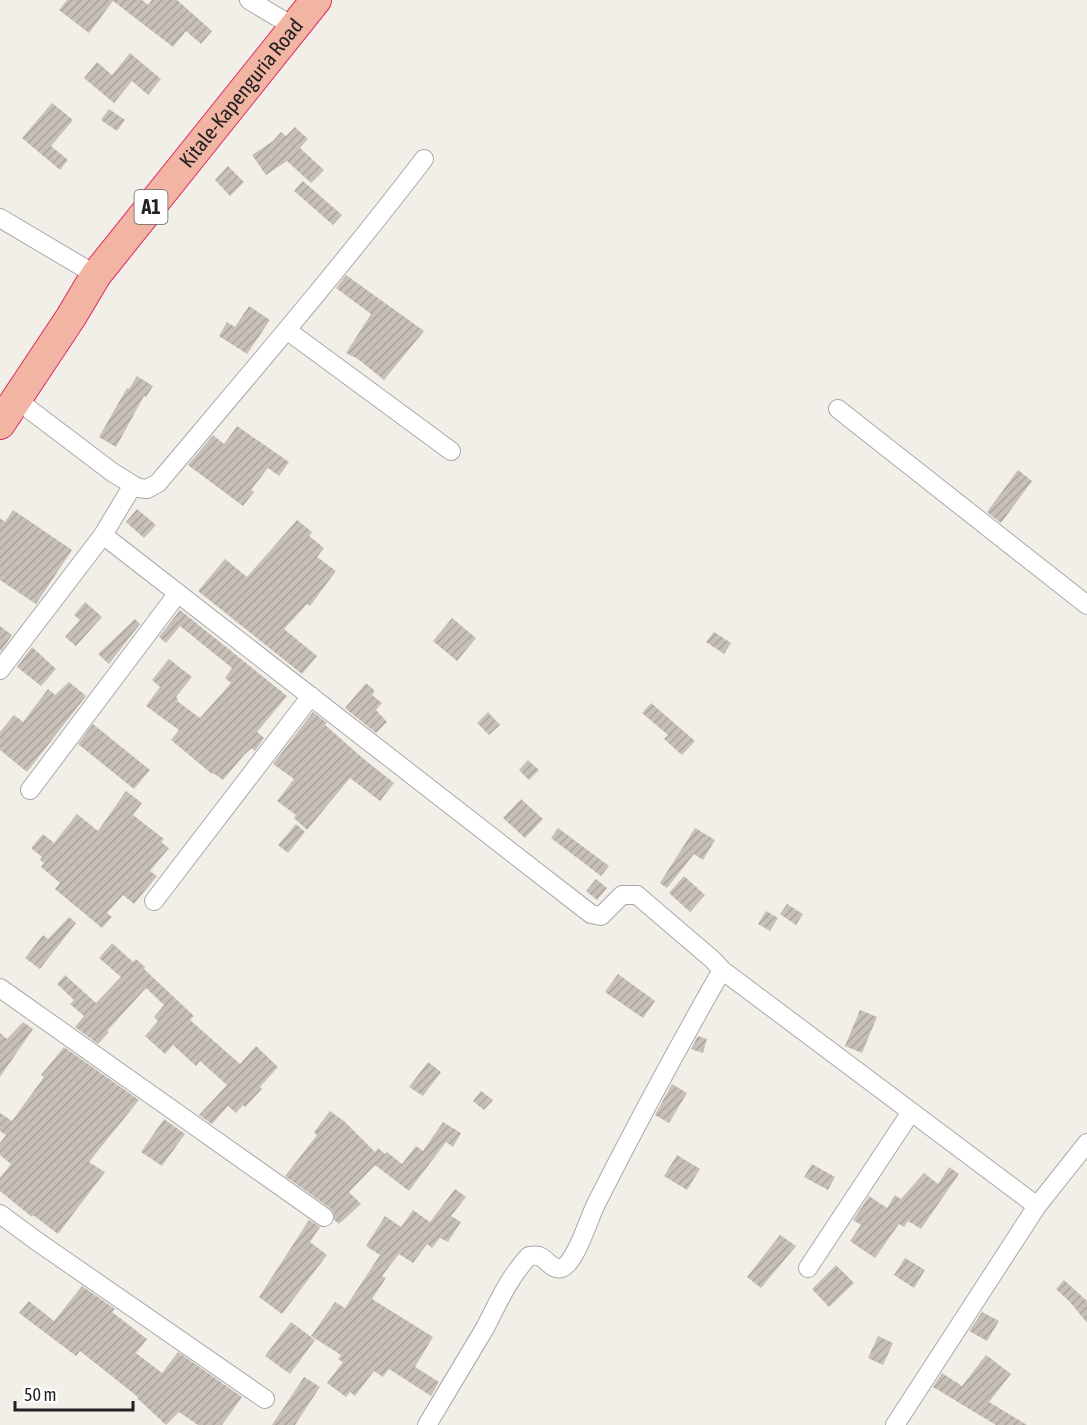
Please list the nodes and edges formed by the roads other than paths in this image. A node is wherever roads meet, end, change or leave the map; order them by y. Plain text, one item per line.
1 (249, 0) edge
2 (316, 0) edge
3 (294, 27) junction
4 (424, 159) dead end
5 (0, 218) edge
6 (96, 275) junction
7 (288, 331) junction
8 (17, 400) junction
9 (838, 409) dead end
10 (0, 424) edge
11 (451, 451) dead end
12 (133, 485) junction
13 (103, 535) junction
14 (178, 593) junction
15 (1087, 605) edge
16 (0, 670) edge
17 (311, 696) junction
18 (30, 790) dead end
19 (154, 901) dead end
20 (722, 970) junction
21 (0, 988) edge
22 (911, 1112) junction
23 (1087, 1143) edge
24 (1037, 1206) junction
25 (0, 1214) edge
26 (324, 1217) dead end
27 (808, 1268) dead end
28 (265, 1399) dead end
29 (427, 1425) edge
30 (895, 1425) edge

1 - 3 street
2 - 3 highway, Kitale-Kapenguria Road / A1
3 - 6 highway, Kitale-Kapenguria Road / A1
4 - 7 street
5 - 6 street
6 - 8 highway, Kitale-Kapenguria Road / A1
7 - 11 street
7 - 12 street
8 - 10 highway, Kitale-Kapenguria Road / A1
8 - 12 street
9 - 15 street
12 - 13 street
13 - 14 street
13 - 16 street
14 - 17 street
14 - 18 street
17 - 19 street
17 - 20 street
20 - 22 street
20 - 29 street
21 - 26 street
22 - 24 street
22 - 27 street
23 - 24 street
24 - 30 street
25 - 28 street

